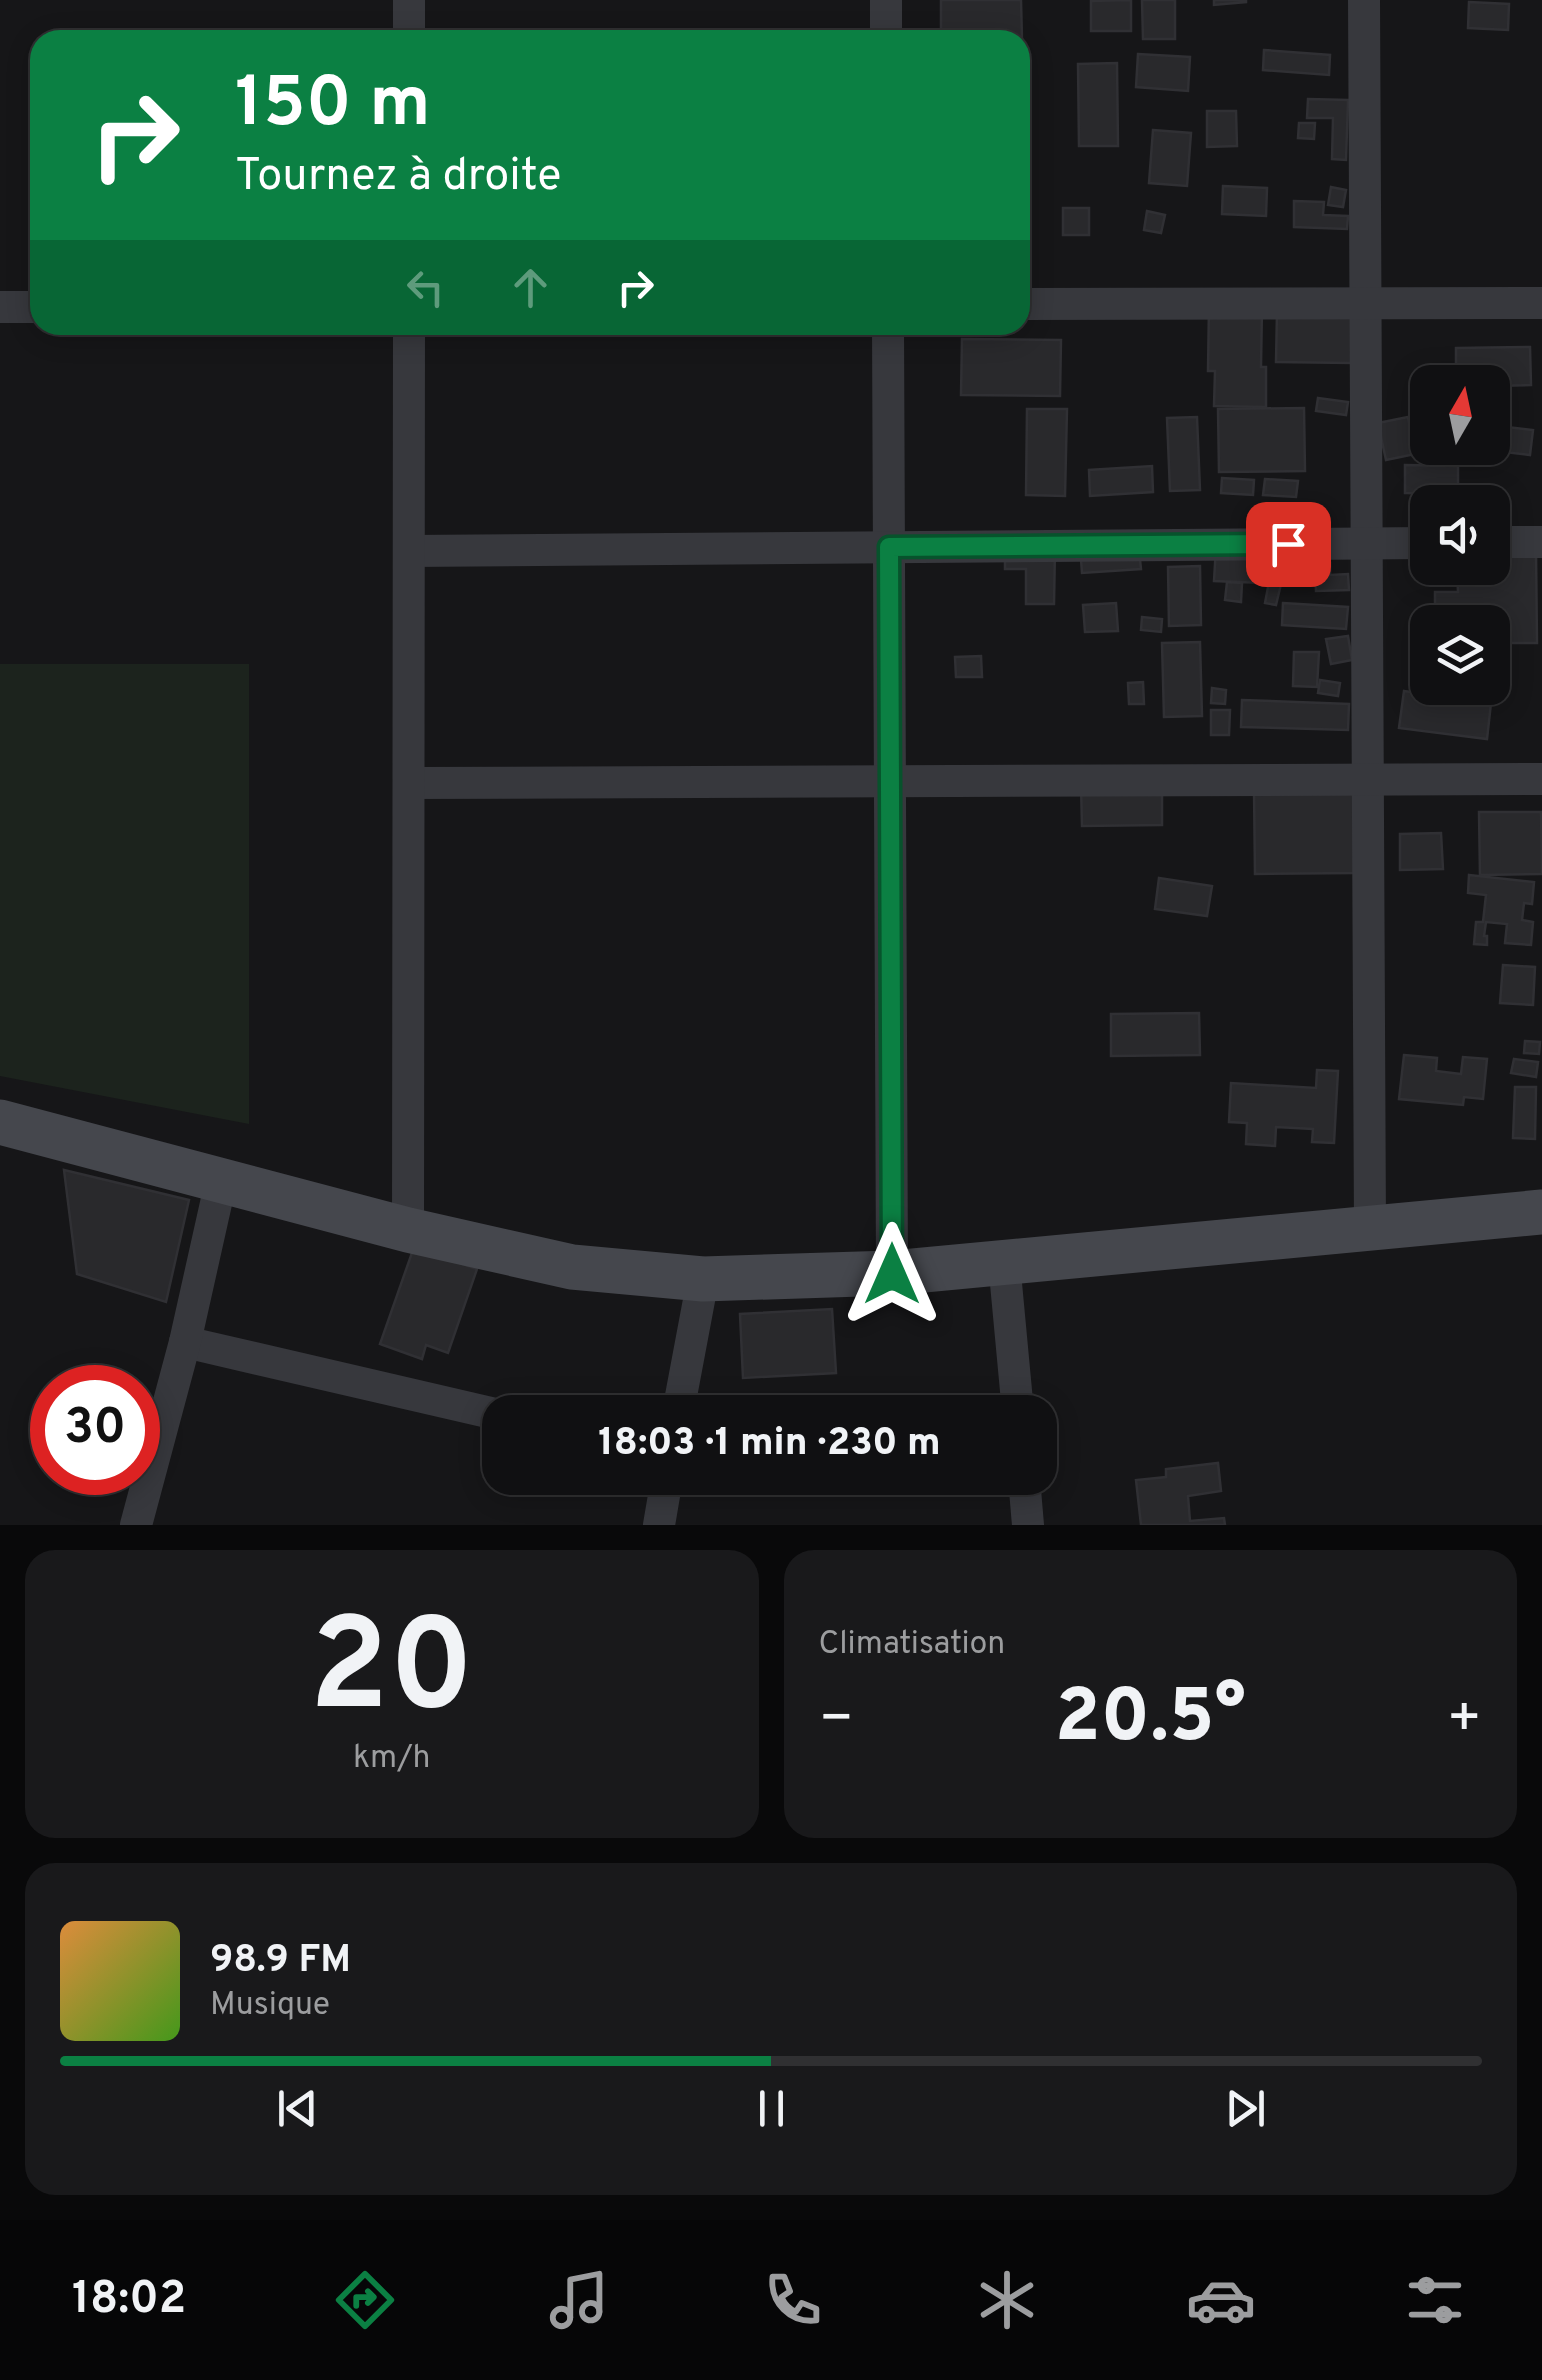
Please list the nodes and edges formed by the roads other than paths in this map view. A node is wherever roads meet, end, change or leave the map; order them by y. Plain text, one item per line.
1 (408, 0) edge
2 (886, 0) edge
3 (1364, 0) edge
4 (408, 30) edge
5 (886, 30) edge
6 (1366, 303) junction
7 (1542, 303) edge
8 (1030, 304) edge
9 (0, 307) edge
10 (30, 307) edge
11 (409, 335) edge
12 (888, 335) edge
13 (1510, 542) edge
14 (1542, 542) edge
15 (1410, 543) edge
16 (1367, 544) junction
17 (889, 547) junction
18 (409, 551) junction
19 (1542, 779) edge
20 (1368, 780) junction
21 (890, 781) junction
22 (409, 783) junction
23 (0, 1122) edge
24 (221, 1181) junction
25 (1542, 1212) edge
26 (1370, 1228) junction
27 (408, 1230) junction
28 (1004, 1262) junction
29 (892, 1274) junction
30 (703, 1280) junction
31 (184, 1342) junction
32 (681, 1395) edge
33 (1016, 1395) edge
34 (482, 1411) edge
35 (664, 1495) edge
36 (1025, 1495) edge
37 (136, 1525) edge
38 (660, 1525) edge
39 (1028, 1525) edge

1 - 4 street
2 - 5 street
3 - 6 street
6 - 7 street
6 - 8 street
6 - 16 street
9 - 10 street
11 - 18 street
12 - 17 street
13 - 14 street
15 - 16 street
16 - 17 street
16 - 20 street
17 - 18 street
17 - 21 street
18 - 22 street
19 - 20 street
20 - 21 street
20 - 26 street
21 - 22 street
21 - 29 street
22 - 27 street
23 - 24 main road
24 - 27 main road
24 - 31 street
25 - 26 main road
26 - 28 main road
27 - 30 main road
28 - 29 main road
28 - 33 street
29 - 30 main road
30 - 32 street
31 - 34 street
31 - 37 street
35 - 38 street
36 - 39 street

